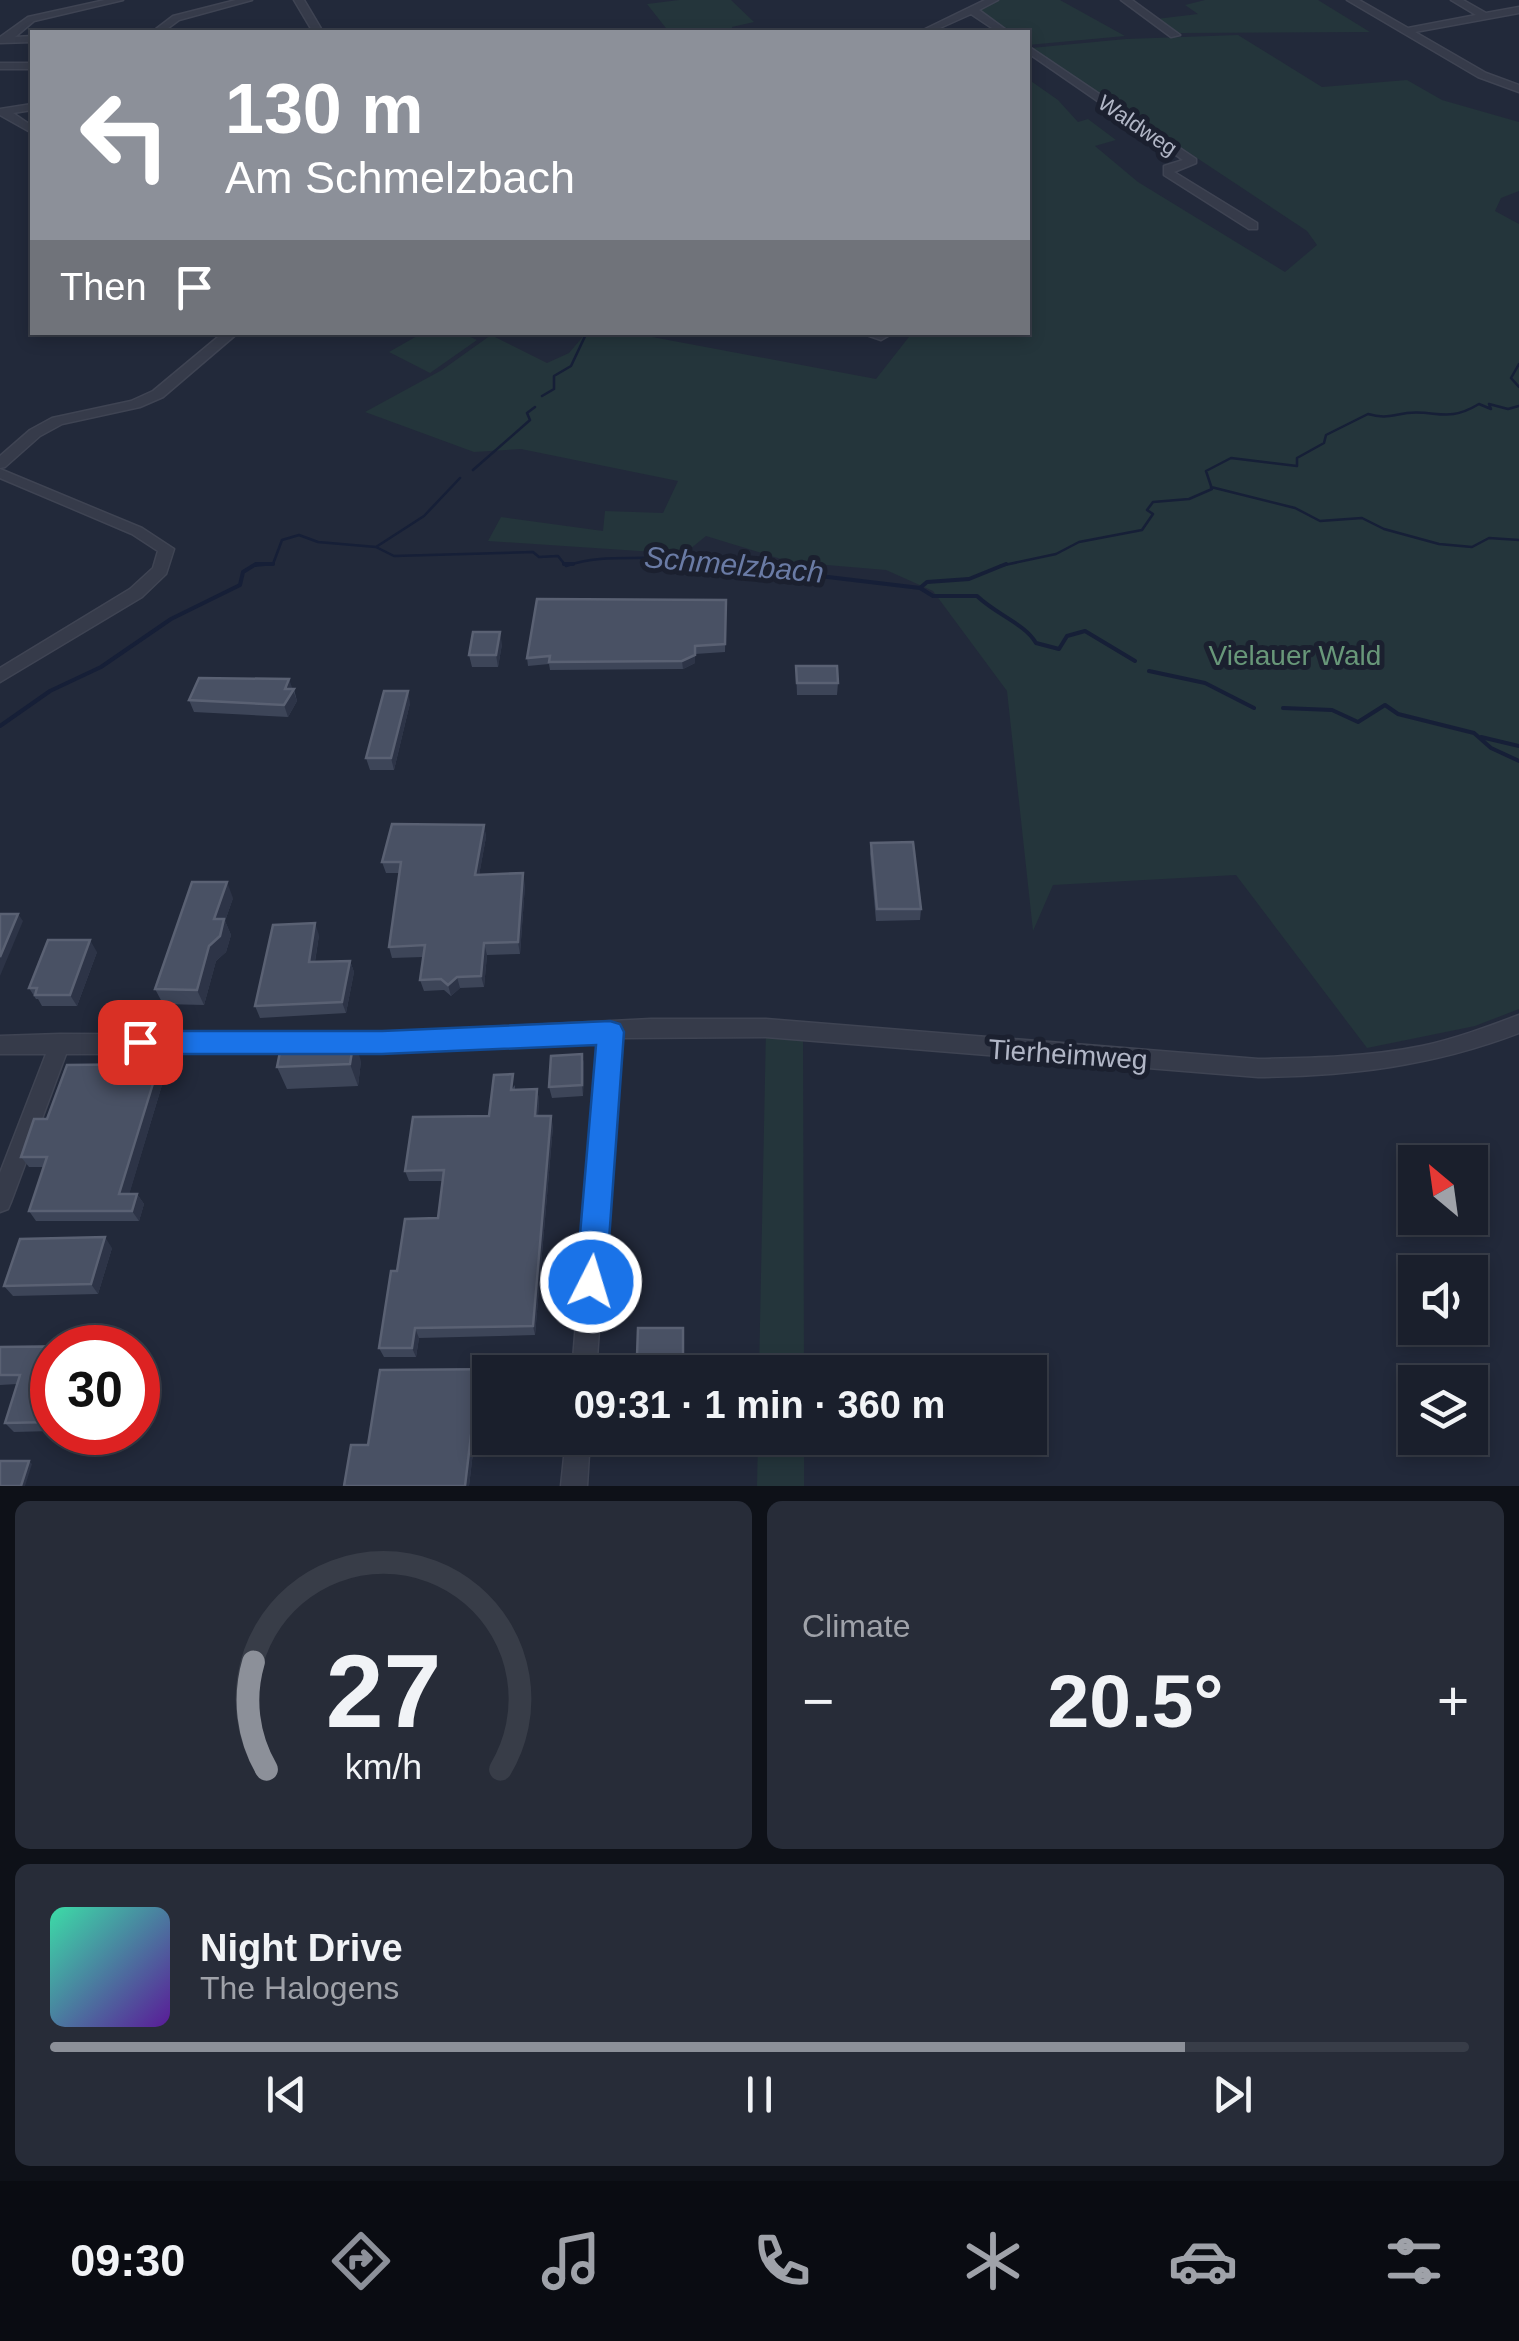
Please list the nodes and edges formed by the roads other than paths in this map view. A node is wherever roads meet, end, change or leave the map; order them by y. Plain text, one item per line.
1 (118, 0) edge
2 (247, 0) edge
3 (300, 0) edge
4 (993, 0) edge
5 (1126, 0) edge
6 (1352, 0) edge
7 (1456, 0) edge
8 (972, 10) junction
9 (1519, 10) edge
10 (1484, 16) junction
11 (160, 30) edge
12 (317, 30) edge
13 (928, 30) edge
14 (1001, 30) edge
15 (1408, 31) junction
16 (1174, 34) dead end
17 (30, 39) edge
18 (2, 40) edge
19 (1030, 50) edge
20 (0, 66) edge
21 (30, 66) edge
22 (1519, 89) edge
23 (30, 107) edge
24 (2, 112) edge
25 (30, 129) edge
26 (1253, 226) dead end
27 (229, 335) edge
28 (877, 335) edge
29 (881, 336) dead end
30 (0, 464) edge
31 (0, 473) edge
32 (0, 676) edge
33 (1519, 1024) edge
34 (610, 1032) junction
35 (60, 1042) junction
36 (0, 1045) edge
37 (0, 1202) edge
38 (585, 1355) edge
39 (577, 1455) edge
40 (574, 1486) edge

1 - 18 street
2 - 11 street
3 - 12 street
4 - 8 street
5 - 16 street
6 - 15 street
7 - 10 street
8 - 13 street
8 - 14 street
9 - 10 street
10 - 15 street
15 - 22 street
17 - 18 street
19 - 26 street, Waldweg
20 - 21 street
23 - 24 street
24 - 25 street
27 - 30 street
28 - 29 street
31 - 32 street
33 - 34 street, Tierheimweg
34 - 35 street, Tierheimweg
34 - 38 street
35 - 36 street, Tierheimweg
35 - 37 street
39 - 40 street

